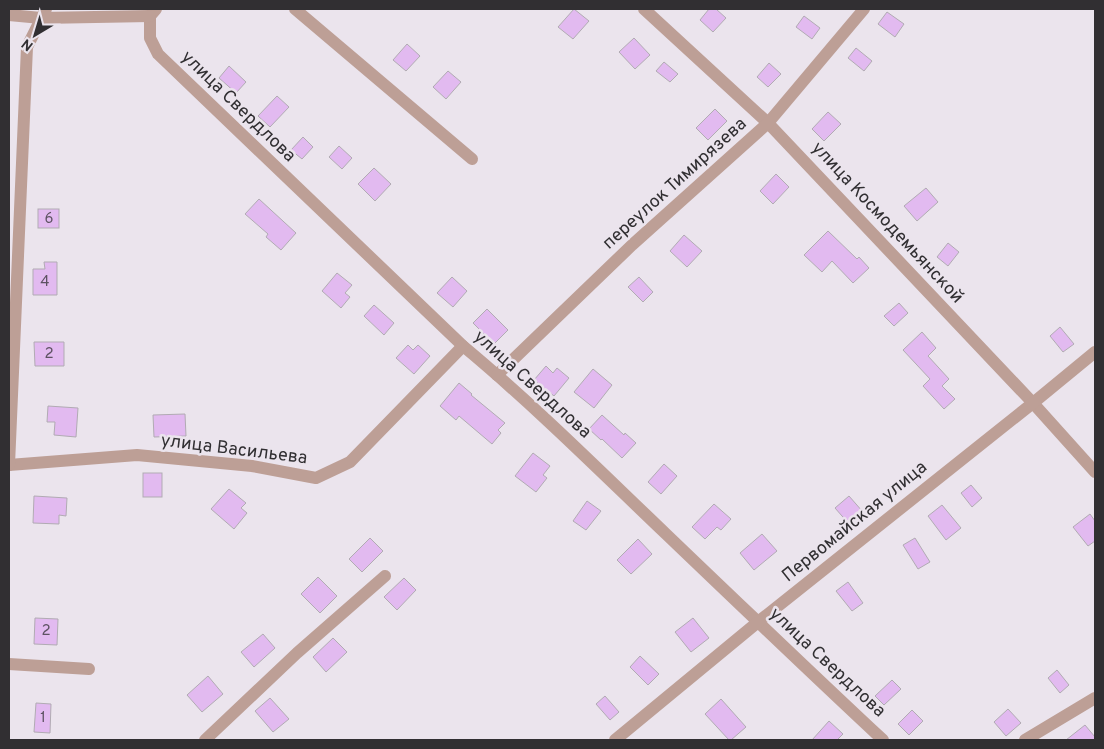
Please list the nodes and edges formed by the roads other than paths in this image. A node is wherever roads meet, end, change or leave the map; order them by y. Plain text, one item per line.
1 (295, 9) edge
2 (644, 9) edge
3 (864, 9) edge
4 (153, 12) edge
5 (44, 13) edge
6 (9, 15) edge
7 (768, 123) junction
8 (472, 160) dead end
9 (462, 346) junction
10 (1095, 352) edge
11 (497, 375) junction
12 (1033, 403) junction
13 (9, 465) edge
14 (1095, 472) edge
15 (385, 576) dead end
16 (758, 622) junction
17 (9, 664) edge
18 (88, 669) dead end
19 (1095, 698) edge
20 (205, 740) edge
21 (615, 740) edge
22 (883, 740) edge
23 (1025, 740) edge

1 - 8 street
2 - 7 street, улица Космодемьянской
3 - 7 street, переулок Тимирязева
4 - 5 street
4 - 9 street, улица Свердлова
5 - 6 street
5 - 13 street
7 - 11 street, переулок Тимирязева
7 - 12 street, улица Космодемьянской
9 - 11 street, улица Свердлова
9 - 13 street, улица Васильева
10 - 12 street, Первомайская улица
11 - 16 street, улица Свердлова
12 - 14 street, улица Космодемьянской
12 - 16 street, Первомайская улица
15 - 20 street
16 - 21 street, Первомайская улица
16 - 22 street, улица Свердлова
17 - 18 street
19 - 23 street

